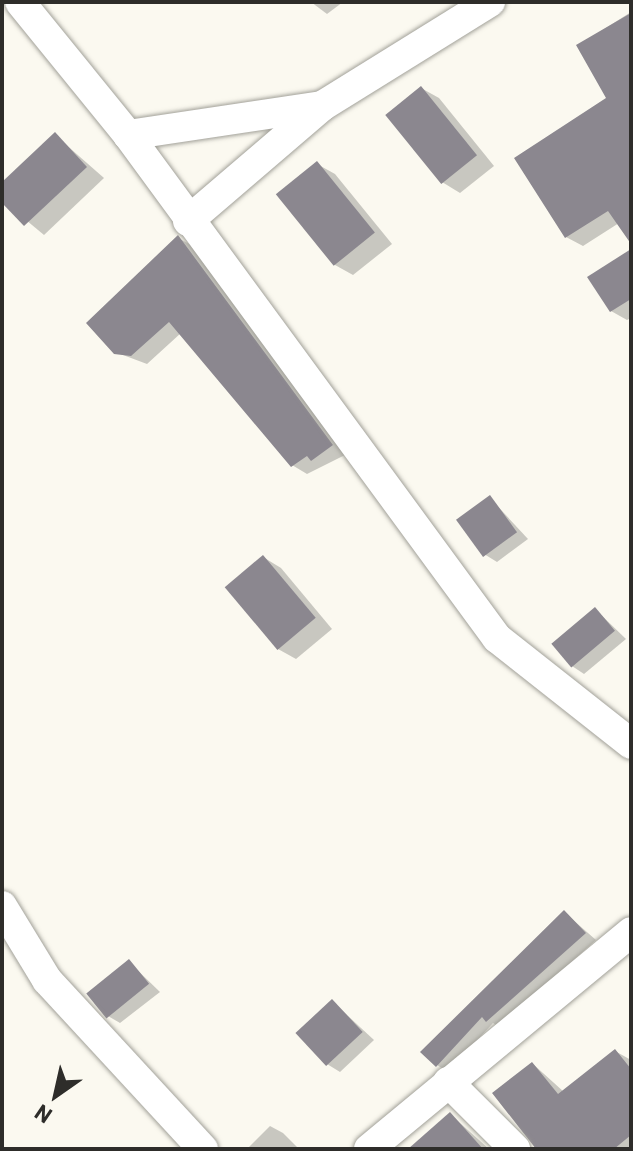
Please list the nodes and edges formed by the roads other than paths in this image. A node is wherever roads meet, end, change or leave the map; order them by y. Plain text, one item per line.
1 (20, 2) edge
2 (490, 2) edge
3 (322, 106) junction
4 (128, 135) junction
5 (188, 221) junction
6 (631, 744) edge
7 (2, 906) edge
8 (631, 932) edge
9 (448, 1082) junction
10 (203, 1149) edge
11 (369, 1149) edge
12 (515, 1149) edge

1 - 4 street
2 - 3 street
3 - 4 street
3 - 5 street
4 - 5 street
5 - 6 street
7 - 10 street
8 - 9 street
9 - 11 street
9 - 12 street

